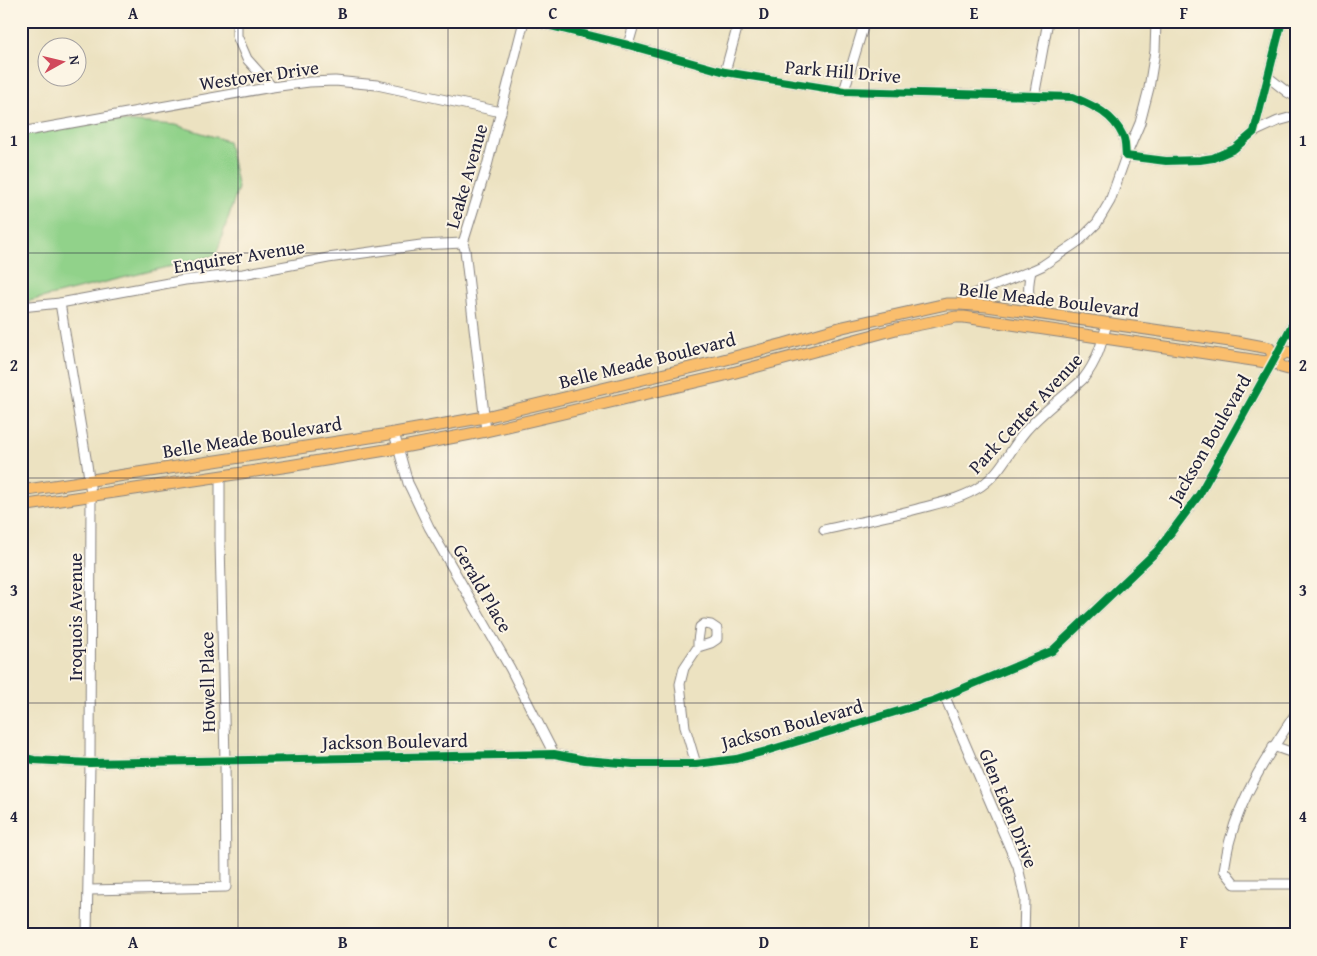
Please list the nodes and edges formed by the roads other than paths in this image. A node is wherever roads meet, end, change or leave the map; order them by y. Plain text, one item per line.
1 (237, 21) edge
2 (524, 21) edge
3 (531, 21) edge
4 (635, 21) edge
5 (739, 21) edge
6 (864, 21) edge
7 (1048, 21) edge
8 (1156, 21) edge
9 (1282, 21) edge
10 (628, 46) junction
11 (725, 72) junction
12 (1268, 77) junction
13 (272, 87) junction
14 (844, 91) junction
15 (1034, 97) junction
16 (1296, 97) edge
17 (502, 112) junction
18 (1296, 116) edge
19 (21, 132) edge
20 (1254, 132) junction
21 (1126, 156) junction
22 (464, 243) junction
23 (1031, 272) junction
24 (60, 302) junction
25 (962, 304) junction
26 (21, 307) edge
27 (1043, 314) junction
28 (962, 317) junction
29 (1296, 317) edge
30 (1107, 323) junction
31 (1040, 327) junction
32 (1177, 333) junction
33 (1104, 338) junction
34 (1175, 348) junction
35 (1296, 355) edge
36 (1275, 358) junction
37 (1296, 371) edge
38 (670, 373) junction
39 (627, 383) junction
40 (674, 388) junction
41 (631, 397) junction
42 (485, 417) junction
43 (486, 431) junction
44 (394, 433) junction
45 (398, 448) junction
46 (218, 460) junction
47 (220, 476) junction
48 (90, 479) junction
49 (21, 490) edge
50 (92, 494) junction
51 (21, 506) edge
52 (824, 530) dead end
53 (698, 647) dead end
54 (944, 697) junction
55 (1296, 713) edge
56 (1273, 746) junction
57 (554, 754) junction
58 (1296, 754) edge
59 (21, 757) edge
60 (225, 761) junction
61 (90, 763) junction
62 (696, 764) junction
63 (1296, 884) edge
64 (88, 890) junction
65 (87, 935) edge
66 (1024, 935) edge

1 - 13 street
2 - 17 street, Leake Avenue
3 - 10 street, Park Hill Drive
4 - 10 street
5 - 11 street
6 - 14 street
7 - 15 street
8 - 21 street
9 - 12 street
10 - 11 street, Park Hill Drive
11 - 14 street, Park Hill Drive
12 - 16 street
12 - 20 street
13 - 17 street, Westover Drive
13 - 19 street, Westover Drive
14 - 15 street, Park Hill Drive
15 - 21 street, Park Hill Drive
17 - 22 street, Leake Avenue
18 - 20 street
20 - 21 street
21 - 23 street
22 - 24 street, Enquirer Avenue
22 - 42 street, Leake Avenue
23 - 25 street
23 - 27 street
24 - 26 street, Enquirer Avenue
24 - 48 street, Iroquois Avenue
25 - 27 main road, Belle Meade Boulevard
25 - 28 main road
25 - 38 main road, Belle Meade Boulevard
27 - 30 main road, Belle Meade Boulevard
27 - 31 main road
28 - 31 main road, Belle Meade Boulevard
28 - 40 main road, Belle Meade Boulevard
29 - 36 street, Jackson Boulevard
30 - 32 main road, Belle Meade Boulevard
30 - 33 street, Park Center Avenue
31 - 33 main road, Belle Meade Boulevard
32 - 34 main road
32 - 36 main road, Belle Meade Boulevard
33 - 34 main road, Belle Meade Boulevard
33 - 52 street, Park Center Avenue
34 - 36 main road, Belle Meade Boulevard
35 - 36 main road, Belle Meade Boulevard
36 - 37 main road, Belle Meade Boulevard
36 - 54 street, Jackson Boulevard
38 - 39 main road, Belle Meade Boulevard
38 - 40 main road
39 - 41 main road
39 - 42 main road, Belle Meade Boulevard
40 - 41 main road, Belle Meade Boulevard
41 - 43 main road, Belle Meade Boulevard
42 - 43 street, Leake Avenue
42 - 44 main road, Belle Meade Boulevard
43 - 45 main road, Belle Meade Boulevard
44 - 45 street, Gerald Place
44 - 46 main road, Belle Meade Boulevard
45 - 47 main road, Belle Meade Boulevard
45 - 57 street, Gerald Place
46 - 47 main road
46 - 48 main road, Belle Meade Boulevard
47 - 50 main road, Belle Meade Boulevard
47 - 60 street, Howell Place
48 - 49 main road, Belle Meade Boulevard
48 - 50 street, Iroquois Avenue
50 - 51 main road, Belle Meade Boulevard
50 - 61 street, Iroquois Avenue
53 - 62 street
54 - 62 street, Jackson Boulevard
54 - 66 street, Glen Eden Drive
55 - 56 street
56 - 58 street
56 - 63 street
57 - 60 street, Jackson Boulevard
57 - 62 street, Jackson Boulevard
59 - 61 street, Jackson Boulevard
60 - 61 street, Jackson Boulevard
60 - 64 street, Howell Place
61 - 64 street, Iroquois Avenue
64 - 65 street, Iroquois Avenue

